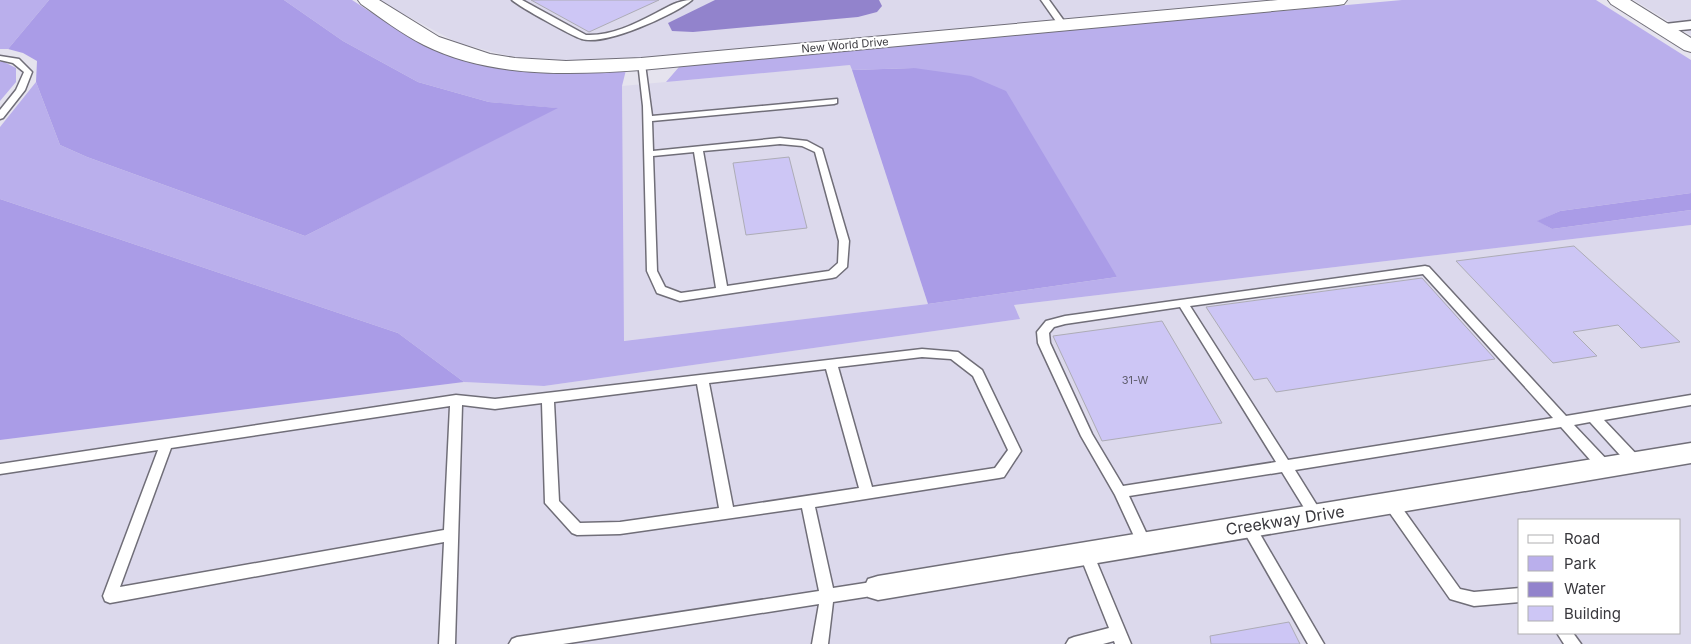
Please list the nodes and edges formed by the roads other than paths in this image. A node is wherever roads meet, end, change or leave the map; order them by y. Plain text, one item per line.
1 (367, 0) edge
2 (516, 0) edge
3 (688, 0) edge
4 (1045, 0) edge
5 (1338, 0) edge
6 (1617, 0) edge
7 (1064, 25) junction
8 (1691, 25) edge
9 (1661, 28) junction
10 (1691, 46) edge
11 (0, 58) edge
12 (641, 64) junction
13 (834, 101) dead end
14 (0, 116) edge
15 (647, 119) junction
16 (698, 149) junction
17 (648, 154) junction
18 (722, 291) junction
19 (1182, 303) junction
20 (831, 364) junction
21 (702, 379) junction
22 (548, 398) junction
23 (456, 400) junction
24 (1691, 400) edge
25 (1593, 417) junction
26 (1565, 421) junction
27 (166, 445) junction
28 (1691, 452) edge
29 (1635, 462) junction
30 (1285, 466) junction
31 (1605, 467) junction
32 (0, 469) edge
33 (1120, 492) junction
34 (867, 493) junction
35 (807, 502) junction
36 (1390, 502) junction
37 (727, 513) junction
38 (1316, 515) junction
39 (1248, 526) junction
40 (451, 535) junction
41 (1144, 543) junction
42 (1086, 553) junction
43 (878, 588) joint
44 (1518, 595) edge
45 (827, 596) junction
46 (1565, 634) edge
47 (1120, 638) edge
48 (447, 644) edge
49 (517, 644) edge
50 (820, 644) edge
51 (1074, 644) edge
52 (1316, 644) edge
53 (1573, 644) edge

1 - 12 street, New World Drive
2 - 3 lane
4 - 7 lane
5 - 7 street, New World Drive
6 - 9 street
7 - 12 street, New World Drive
8 - 9 street
9 - 10 street
11 - 14 lane
12 - 15 lane
13 - 15 lane
15 - 17 lane
16 - 17 lane
16 - 18 lane
16 - 18 lane
17 - 18 lane
19 - 26 lane
19 - 30 lane
19 - 33 lane
20 - 21 lane
20 - 34 lane
20 - 34 lane
21 - 22 lane
21 - 37 lane
22 - 23 lane
22 - 37 lane
23 - 27 lane
23 - 40 lane
24 - 25 lane
25 - 26 lane
25 - 29 lane
26 - 30 lane
26 - 31 lane
27 - 32 lane
27 - 40 lane
28 - 29 street, Creekway Drive
29 - 31 street, Creekway Drive
30 - 33 lane
30 - 38 lane
31 - 36 street, Creekway Drive
33 - 41 lane
34 - 35 lane
35 - 37 lane
35 - 45 lane
36 - 38 street, Creekway Drive
36 - 44 lane
38 - 39 street, Creekway Drive
39 - 41 street, Creekway Drive
39 - 52 lane
40 - 48 lane
41 - 42 street, Creekway Drive
42 - 43 street, Creekway Drive
42 - 47 lane
43 - 45 lane
45 - 49 lane
45 - 50 lane
46 - 53 lane
47 - 51 lane

